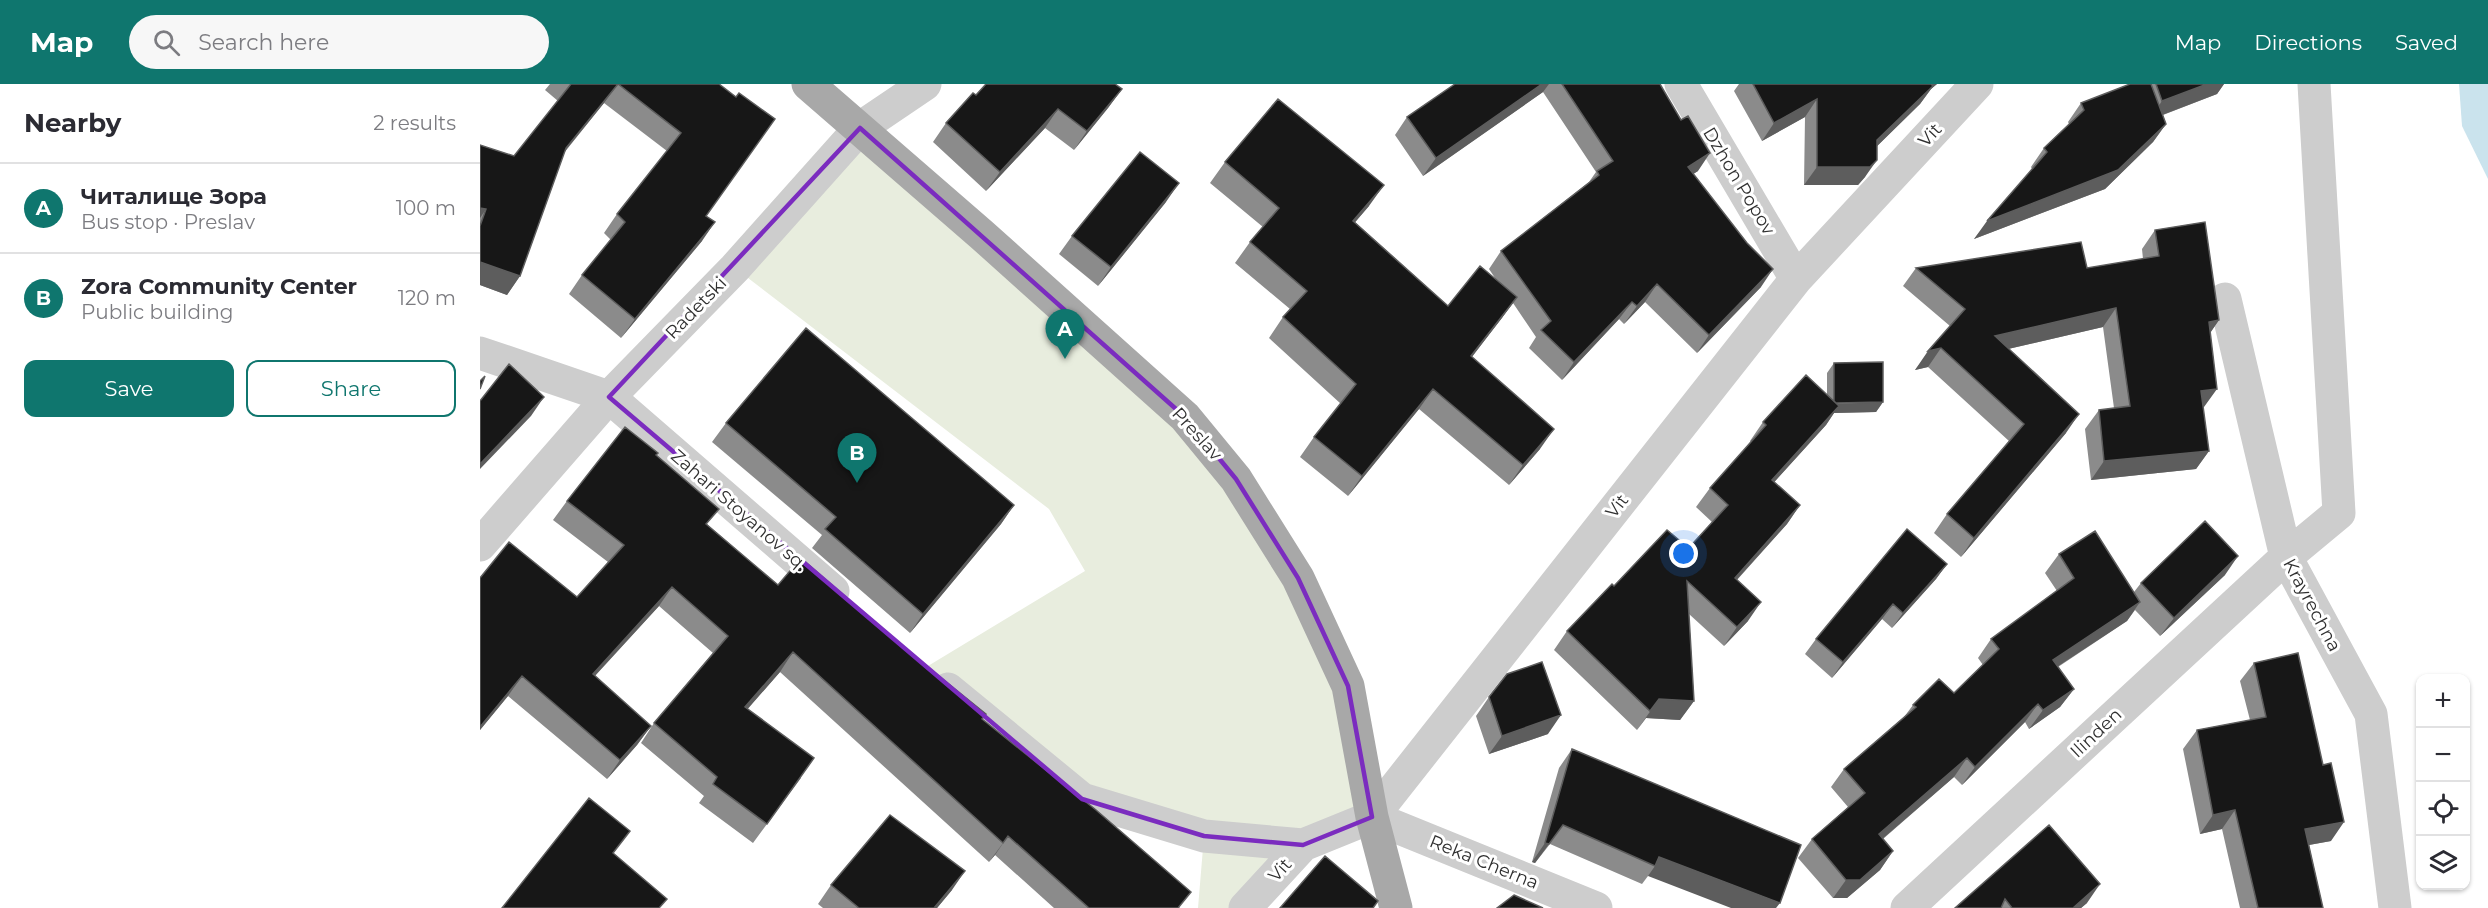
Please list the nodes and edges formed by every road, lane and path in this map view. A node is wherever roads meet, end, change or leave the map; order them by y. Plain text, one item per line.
1 (808, 84) edge
2 (925, 84) edge
3 (1681, 84) edge
4 (1977, 84) edge
5 (2314, 84) edge
6 (860, 128) junction
7 (1796, 279) junction
8 (2225, 299) dead end
9 (480, 353) edge
10 (609, 398) junction
11 (480, 545) edge
12 (2286, 557) junction
13 (852, 607) edge
14 (923, 669) edge
15 (1372, 817) junction
16 (1303, 844) junction
17 (1245, 908) edge
18 (1396, 908) edge
19 (1596, 908) edge
20 (1907, 908) edge
21 (2395, 908) edge

1 - 6 main road, Preslav
2 - 6 street, Radetski
3 - 7 street, Dzhon Popov
4 - 7 street, Vit
5 - 12 street, Ilinden
6 - 10 street, Radetski
6 - 15 main road, Preslav
7 - 15 street, Vit
8 - 12 street, Krayrechna
9 - 10 street
10 - 11 street, Radetski
10 - 13 street, Zahari Stoyanov sq.
12 - 20 street, Ilinden
12 - 21 street, Krayrechna
14 - 16 street
15 - 16 street, Vit
15 - 18 main road, Preslav
15 - 19 street, Reka Cherna
16 - 17 street, Vit

